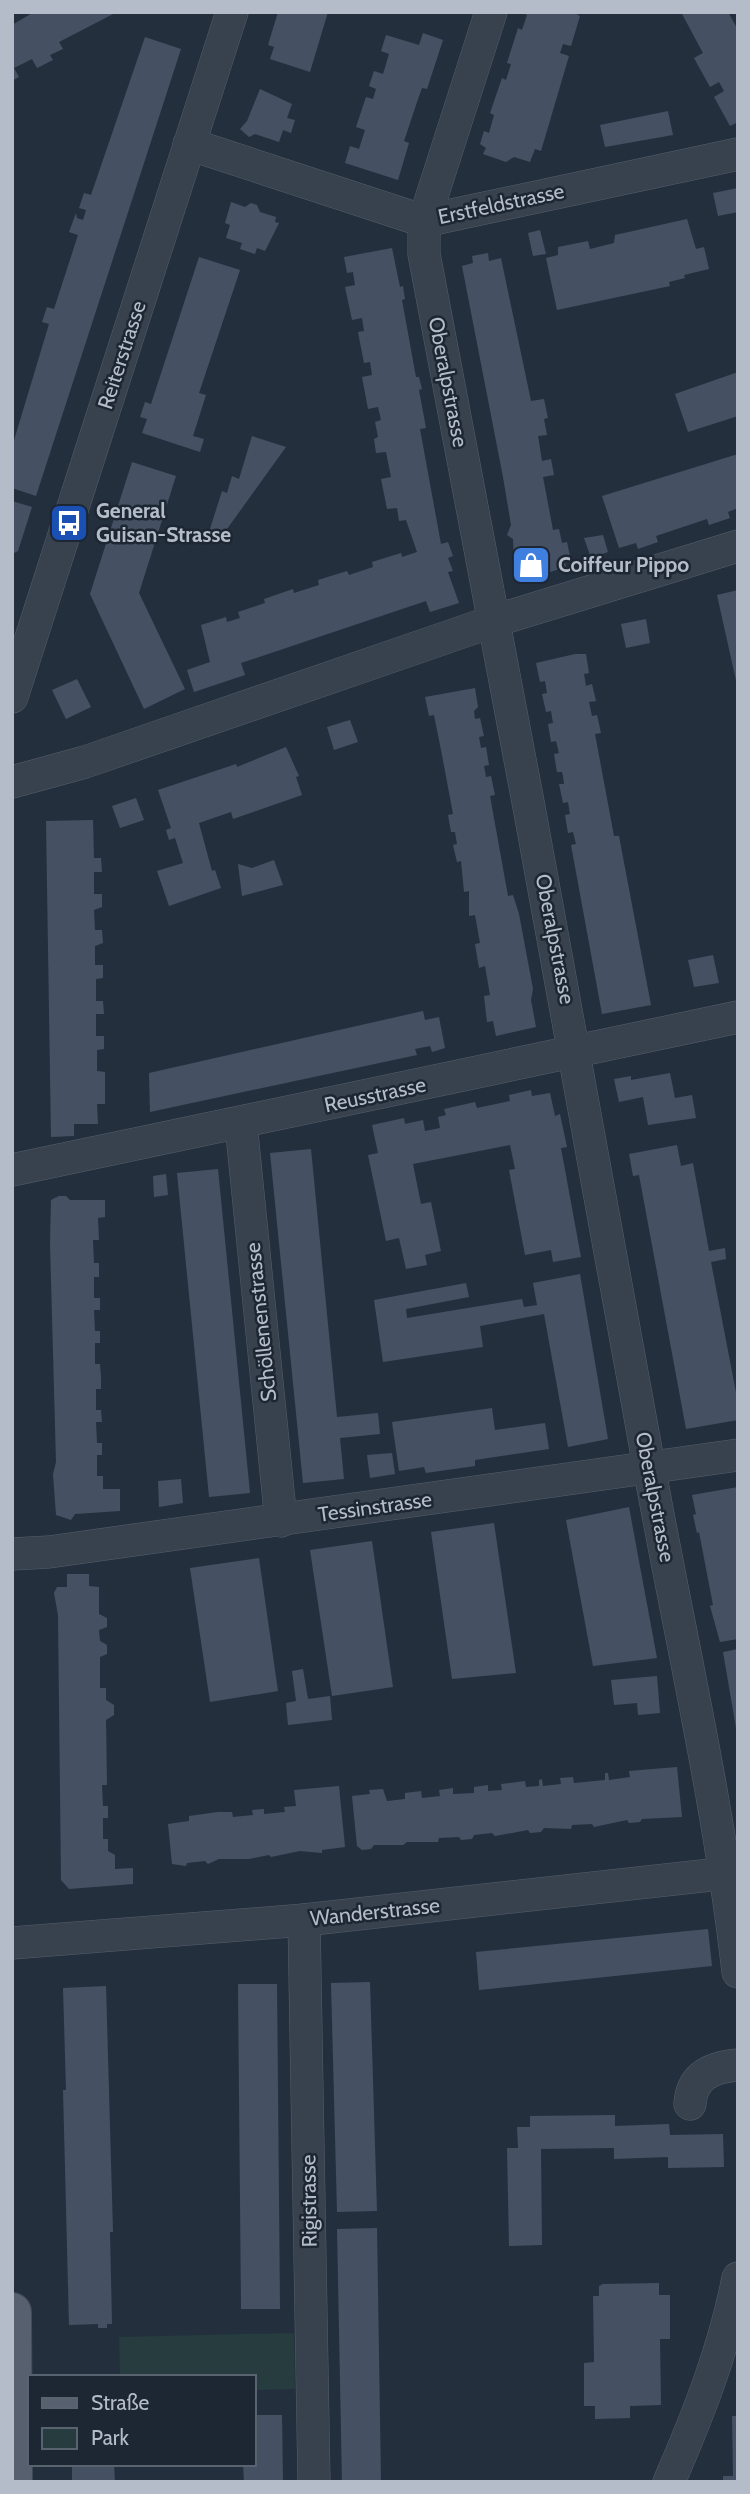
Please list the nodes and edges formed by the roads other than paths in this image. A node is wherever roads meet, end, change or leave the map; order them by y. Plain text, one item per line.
1 (232, 12) edge
2 (491, 12) edge
3 (189, 144) junction
4 (738, 154) edge
5 (424, 220) junction
6 (738, 546) edge
7 (494, 621) junction
8 (12, 697) edge
9 (12, 782) edge
10 (738, 1017) edge
11 (576, 1053) junction
12 (241, 1124) junction
13 (12, 1170) edge
14 (738, 1455) edge
15 (649, 1467) junction
16 (281, 1521) junction
17 (12, 1554) edge
18 (732, 1872) edge
19 (304, 1920) junction
20 (12, 1943) edge
21 (738, 1972) edge
22 (738, 2065) edge
23 (690, 2104) dead end
24 (738, 2278) edge
25 (12, 2312) edge
26 (13, 2482) edge
27 (314, 2482) edge
28 (669, 2482) edge

1 - 3 street, Reiterstrasse
2 - 5 street, Oberalpstrasse
3 - 5 street, Erstfeldstrasse
3 - 8 street, Reiterstrasse
4 - 5 street, Erstfeldstrasse
5 - 7 street, Oberalpstrasse
6 - 7 street
7 - 9 street
7 - 11 street, Oberalpstrasse
10 - 11 street, Reusstrasse
11 - 12 street, Reusstrasse
11 - 15 street, Oberalpstrasse
12 - 13 street, Reusstrasse
12 - 16 street, Schöllenenstrasse
14 - 15 street, Tessinstrasse
15 - 16 street, Tessinstrasse
15 - 18 street, Oberalpstrasse
16 - 17 street, Tessinstrasse
18 - 19 street, Wanderstrasse
18 - 21 street, Oberalpstrasse
19 - 20 street, Wanderstrasse
19 - 27 street, Rigistrasse
22 - 23 street
24 - 28 street
25 - 26 main road

